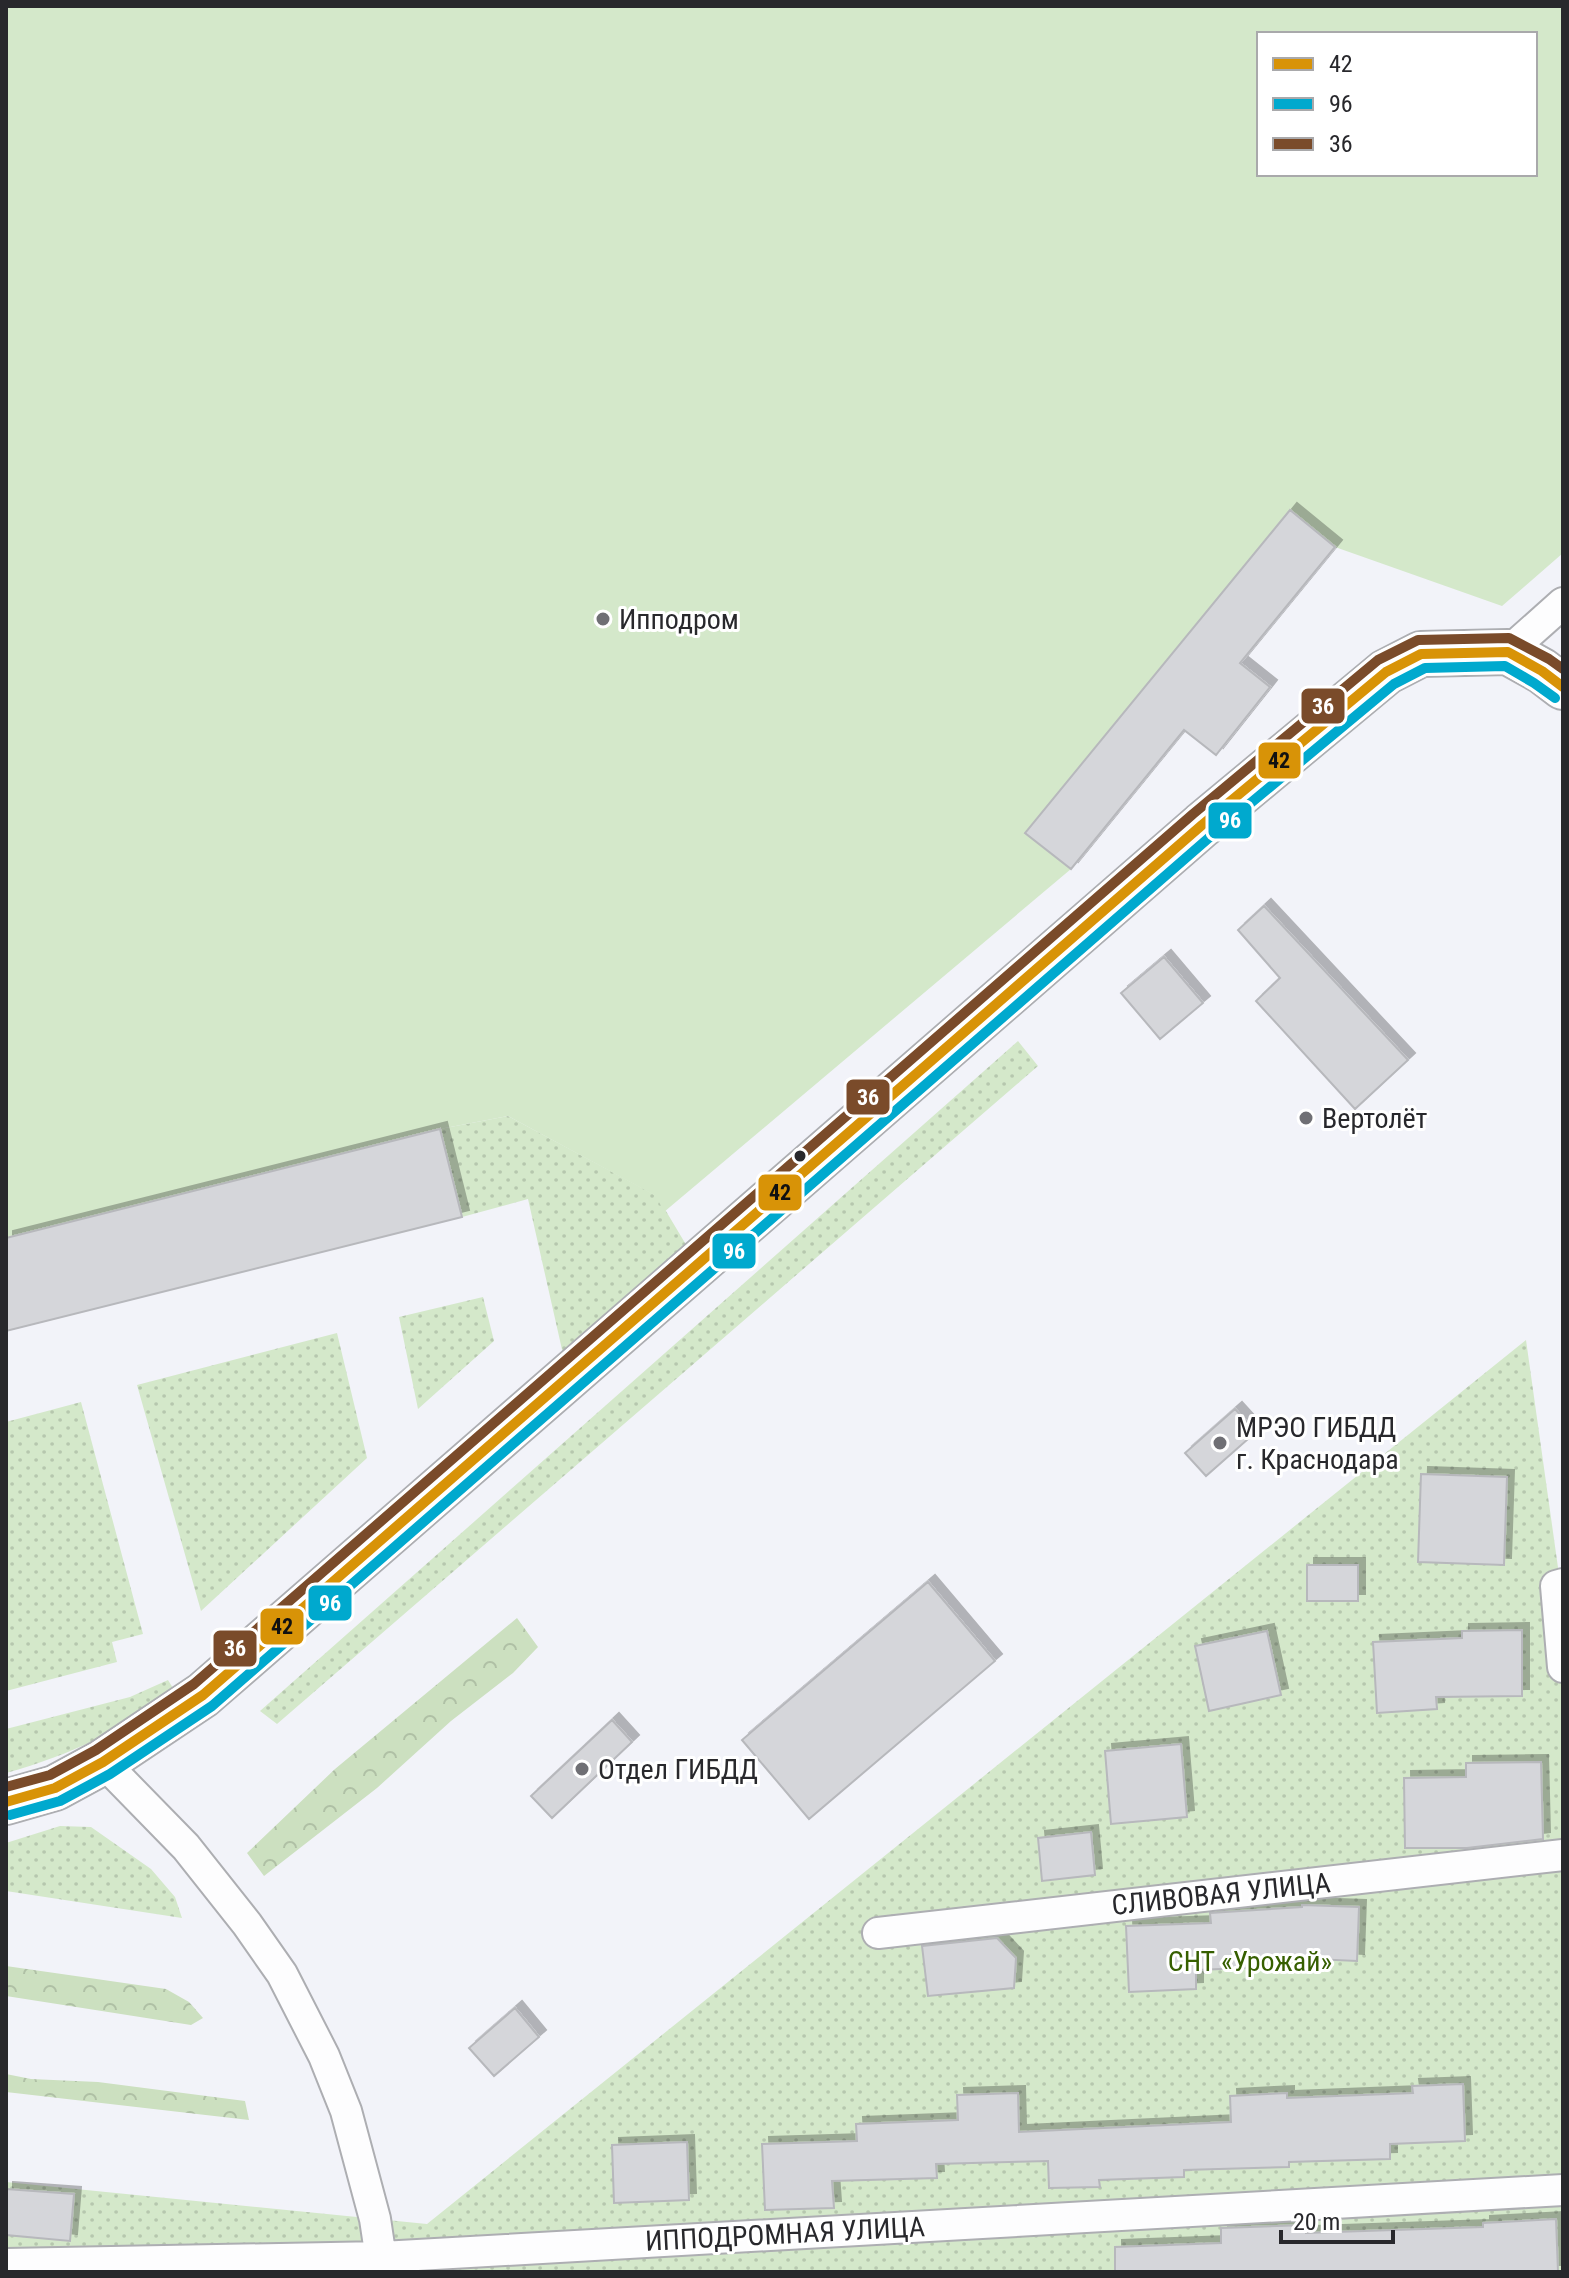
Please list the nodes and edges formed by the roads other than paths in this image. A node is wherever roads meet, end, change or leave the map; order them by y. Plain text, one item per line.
1 (1563, 603) edge
2 (1508, 652) junction
3 (1563, 687) edge
4 (1563, 1584) edge
5 (1563, 1667) edge
6 (103, 1762) junction
7 (6, 1802) edge
8 (1563, 1855) edge
9 (878, 1933) dead end
10 (1563, 2190) edge
11 (6, 2264) edge
12 (382, 2265) edge

1 - 2 street
2 - 3 street
2 - 6 street
4 - 5 street
6 - 7 street
6 - 12 street
8 - 9 street, СЛИВОВАЯ УЛИЦА
10 - 12 street, ИППОДРОМНАЯ УЛИЦА
11 - 12 street, ИППОДРОМНАЯ УЛИЦА

